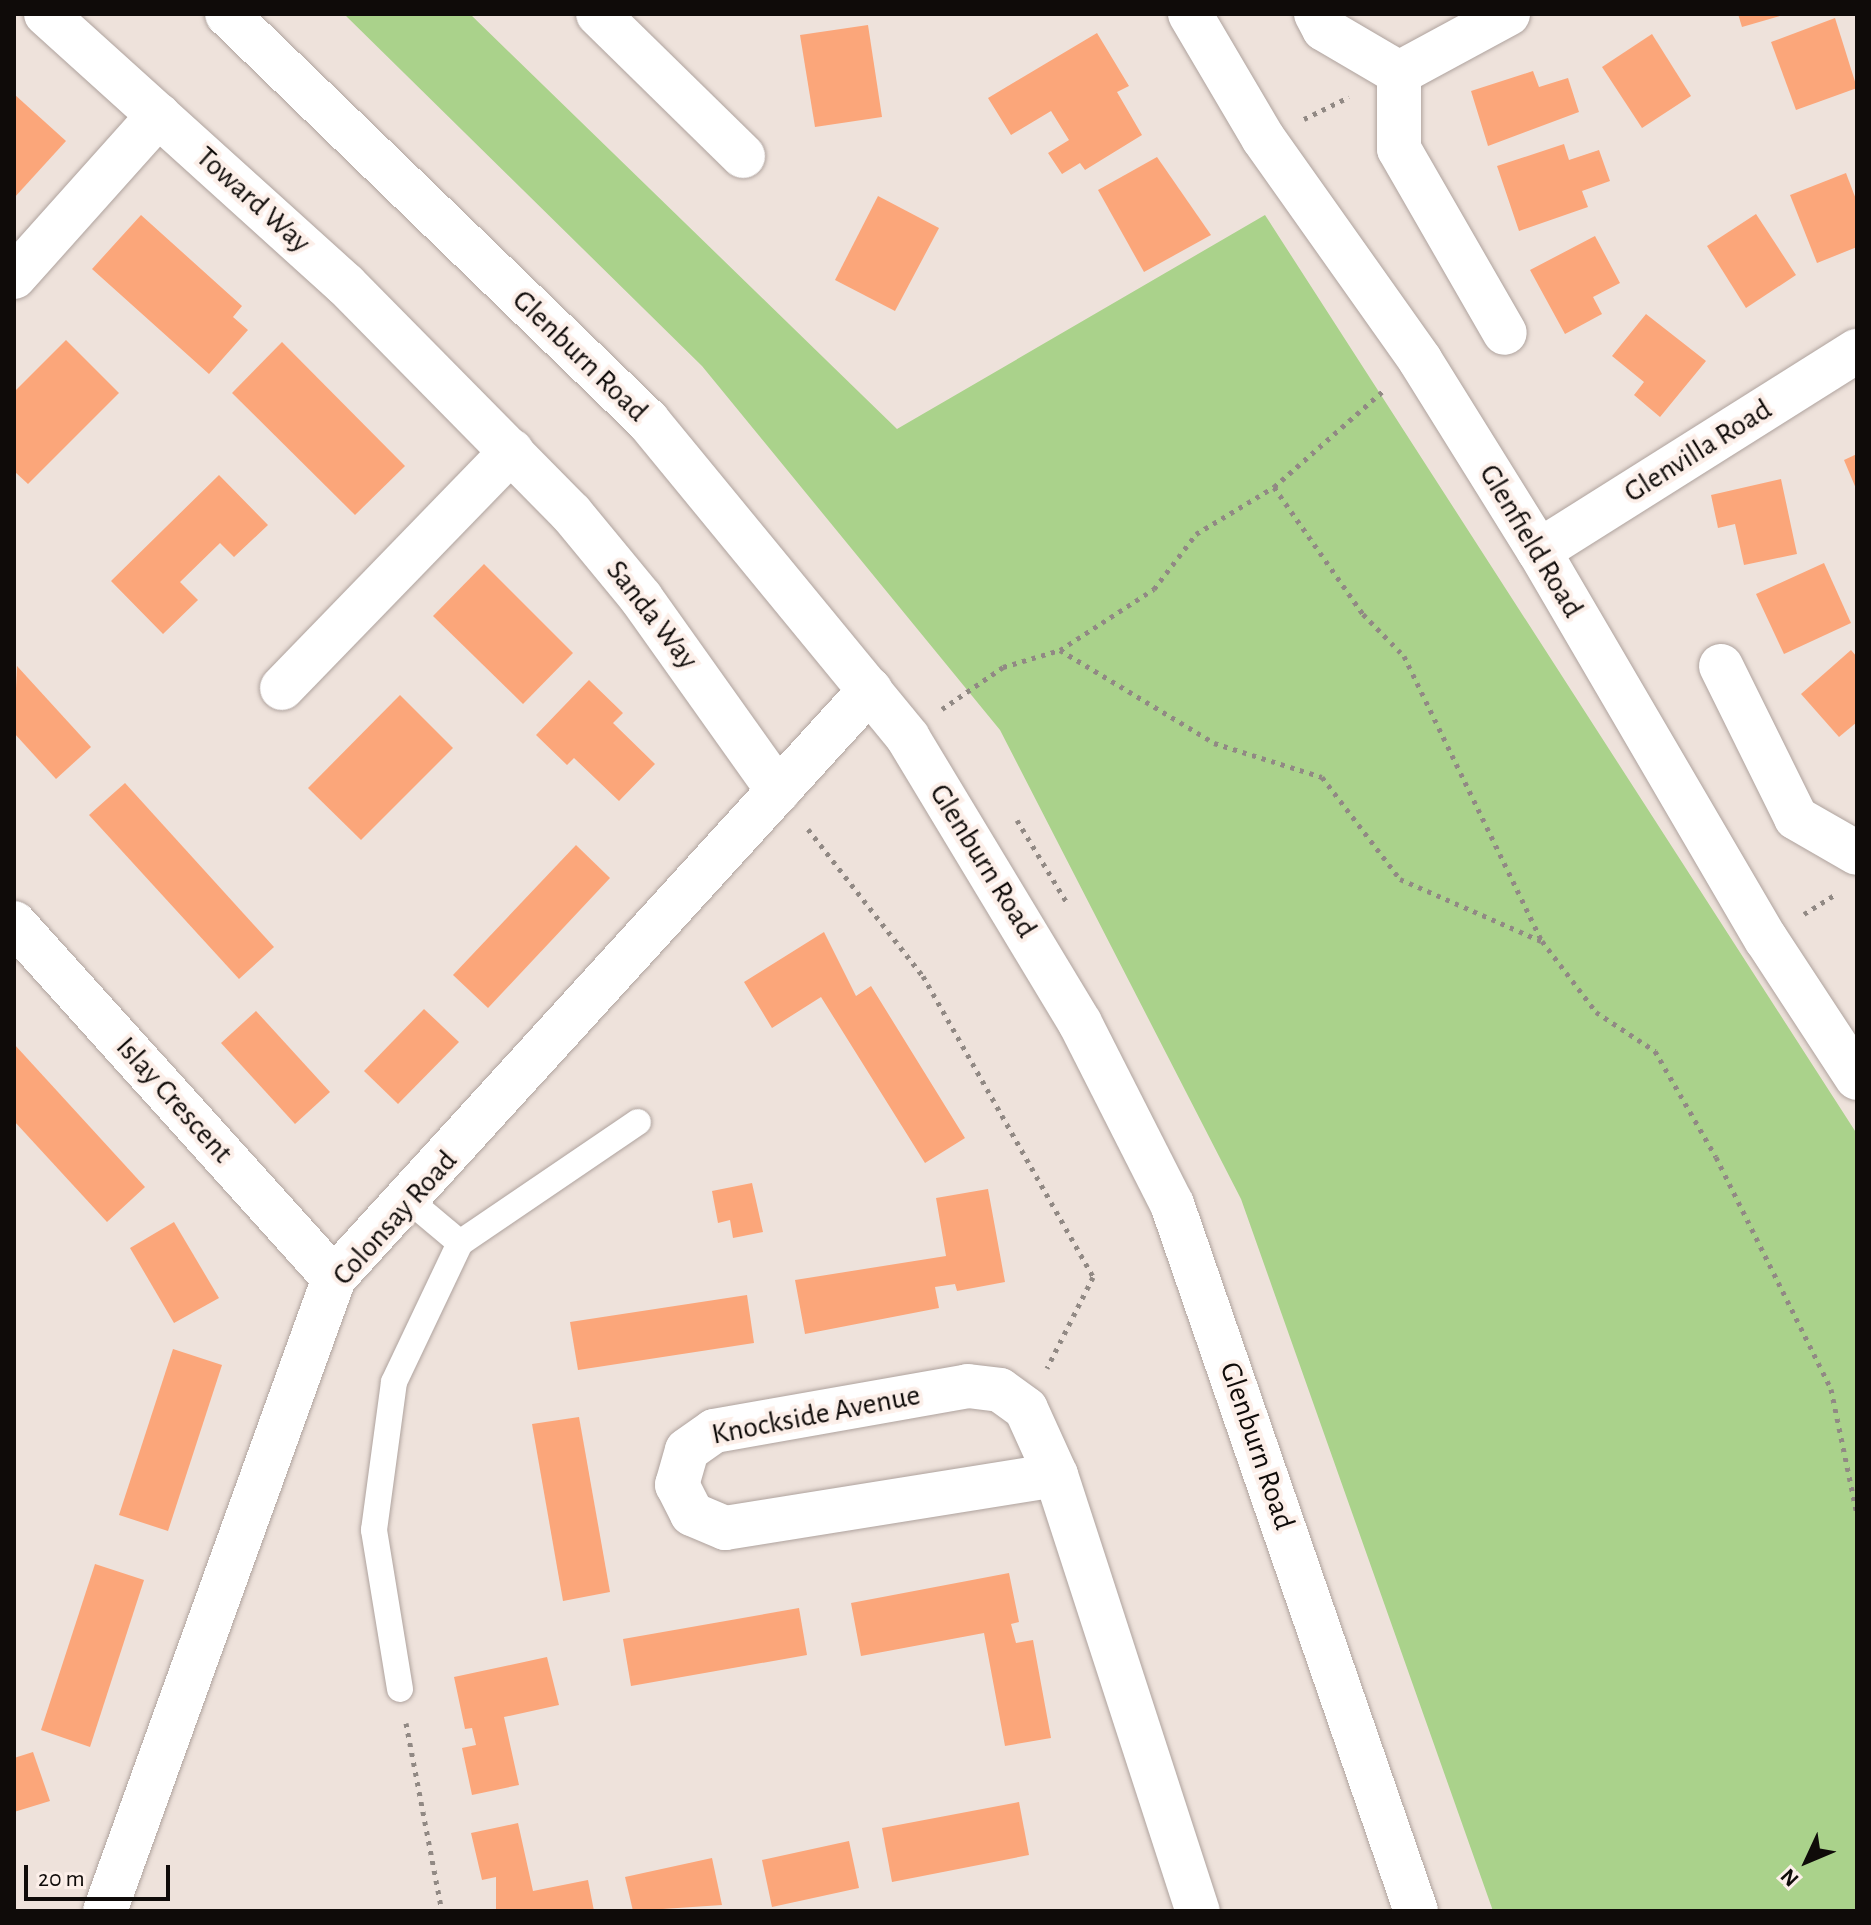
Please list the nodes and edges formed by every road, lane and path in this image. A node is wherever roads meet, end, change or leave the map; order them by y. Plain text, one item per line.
1 (46, 14) edge
2 (227, 14) edge
3 (598, 14) edge
4 (1190, 14) edge
5 (1316, 14) edge
6 (1508, 14) edge
7 (1399, 73) junction
8 (159, 115) junction
9 (1263, 138) junction
10 (743, 156) dead end
11 (14, 277) edge
12 (346, 285) joint
13 (1505, 333) dead end
14 (1857, 351) edge
15 (1420, 360) junction
16 (512, 451) junction
17 (1274, 487) junction
18 (1539, 551) junction
19 (1060, 650) junction
20 (1721, 666) dead end
21 (282, 688) dead end
22 (870, 690) junction
23 (908, 738) junction
24 (778, 791) junction
25 (1850, 871) edge
26 (14, 923) edge
27 (1766, 939) junction
28 (1542, 941) junction
29 (1857, 1078) edge
30 (638, 1122) dead end
31 (410, 1201) junction
32 (460, 1243) junction
33 (334, 1278) junction
34 (1026, 1409) junction
35 (1056, 1475) junction
36 (1857, 1514) edge
37 (400, 1689) joint
38 (105, 1911) edge
39 (442, 1911) edge
40 (1198, 1911) edge
41 (1416, 1911) edge

1 - 8 street, Toward Way
2 - 22 street, Glenburn Road
3 - 10 street
4 - 9 street, Glenfield Road
5 - 7 street
6 - 7 street
7 - 9 path
7 - 13 street
8 - 11 street
8 - 12 street, Toward Way
9 - 15 street, Glenfield Road
12 - 16 street, Sanda Way
14 - 18 street, Glenvilla Road
15 - 17 path
15 - 18 street, Glenfield Road
16 - 21 street
16 - 24 street, Sanda Way
17 - 19 path
17 - 28 path
18 - 27 street, Glenfield Road
19 - 23 path
19 - 28 path
20 - 25 street
22 - 23 street, Glenburn Road
22 - 24 street, Colonsay Road
23 - 41 street, Glenburn Road
24 - 31 street, Colonsay Road
24 - 34 path
25 - 27 path
26 - 33 street, Islay Crescent
27 - 29 street, Glenfield Road
28 - 36 path
30 - 32 lane
31 - 32 lane
31 - 33 street, Colonsay Road
32 - 37 lane
33 - 38 street, Colonsay Road
34 - 35 street
34 - 35 street, Knockside Avenue
35 - 40 street
37 - 39 path

